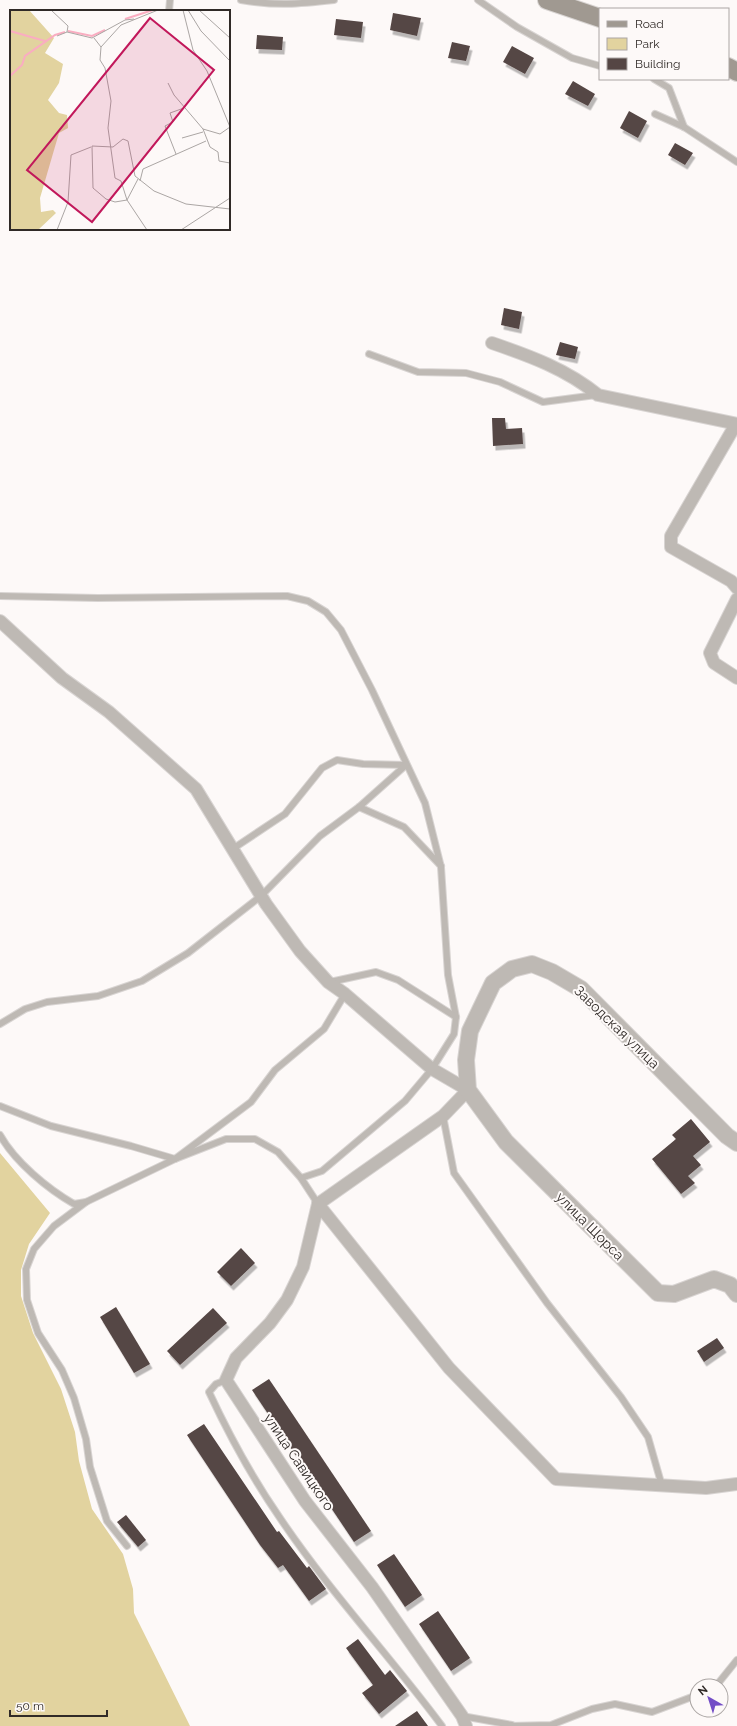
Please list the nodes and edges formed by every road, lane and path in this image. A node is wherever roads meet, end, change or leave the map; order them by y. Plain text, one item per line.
1 (170, 0) edge
2 (241, 0) edge
3 (334, 0) edge
4 (478, 0) edge
5 (547, 0) edge
6 (169, 10) edge
7 (599, 18) edge
8 (599, 66) edge
9 (656, 80) edge
10 (655, 114) dead end
11 (684, 127) junction
12 (737, 162) edge
13 (492, 343) dead end
14 (368, 354) dead end
15 (598, 395) junction
16 (737, 424) edge
17 (737, 588) edge
18 (0, 596) edge
19 (737, 598) edge
20 (0, 621) edge
21 (737, 678) edge
22 (406, 765) junction
23 (359, 807) junction
24 (231, 850) junction
25 (441, 867) junction
26 (261, 896) junction
27 (328, 982) junction
28 (345, 994) junction
29 (456, 1017) junction
30 (0, 1024) edge
31 (432, 1069) junction
32 (468, 1090) junction
33 (0, 1106) edge
34 (443, 1116) junction
35 (0, 1135) edge
36 (737, 1143) edge
37 (175, 1159) junction
38 (301, 1178) junction
39 (86, 1202) junction
40 (318, 1204) junction
41 (737, 1294) edge
42 (226, 1380) junction
43 (737, 1484) edge
44 (662, 1486) junction
45 (127, 1546) dead end
46 (737, 1660) edge
47 (722, 1678) edge
48 (689, 1698) edge
49 (464, 1721) edge
50 (442, 1726) edge
51 (511, 1726) edge

1 - 6 lane
2 - 3 lane
4 - 8 lane
5 - 7 main road
9 - 11 lane
10 - 11 lane
11 - 12 lane
13 - 15 street
14 - 15 lane
15 - 16 street
16 - 17 street
18 - 22 lane
19 - 21 street
20 - 24 street
22 - 23 lane
22 - 24 lane
22 - 25 lane
23 - 25 lane
23 - 26 lane
24 - 26 street
25 - 29 lane
26 - 27 street
26 - 30 lane
27 - 28 street
27 - 29 lane
28 - 31 street
28 - 37 lane
29 - 31 lane
31 - 32 street
31 - 38 lane
32 - 34 street
32 - 36 street, Заводская улица
32 - 41 street, улица Щорса
33 - 37 lane
34 - 40 street
34 - 44 lane
35 - 39 lane
37 - 38 lane
37 - 39 lane
38 - 40 lane
39 - 45 lane
40 - 42 street
40 - 44 street
42 - 49 street, улица Савицкого
42 - 50 lane
43 - 44 street
46 - 47 lane
48 - 51 lane
49 - 51 lane

